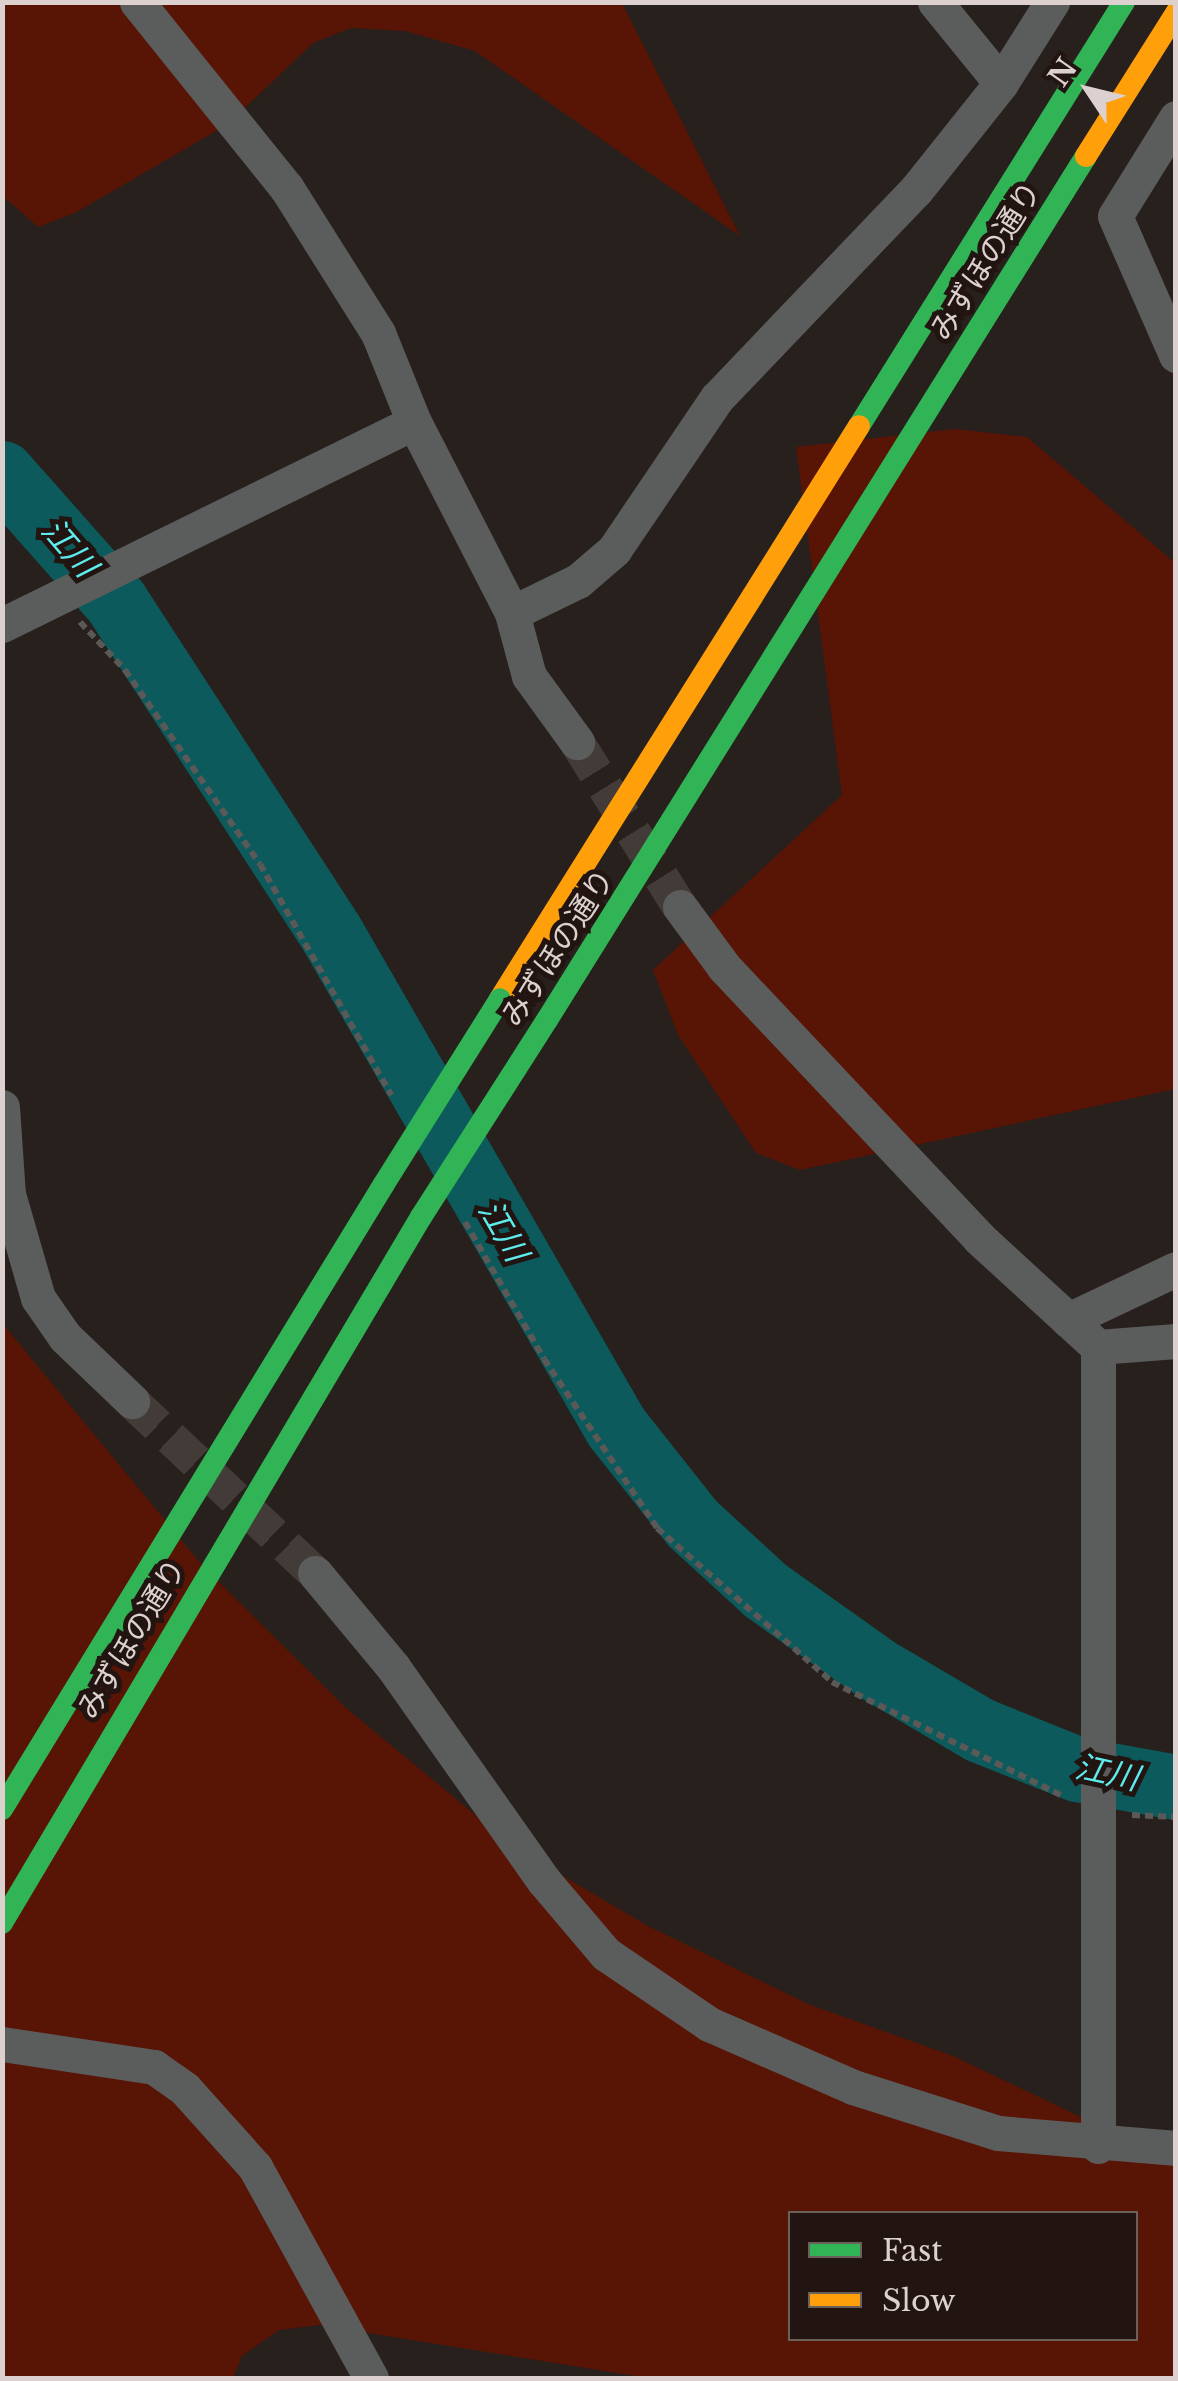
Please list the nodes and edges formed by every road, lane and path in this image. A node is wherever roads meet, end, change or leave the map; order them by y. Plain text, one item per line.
1 (137, 2) edge
2 (935, 2) edge
3 (1052, 2) edge
4 (1124, 2) edge
5 (1176, 13) edge
6 (1000, 84) junction
7 (1176, 118) edge
8 (1176, 355) edge
9 (414, 422) junction
10 (58, 598) junction
11 (512, 613) junction
12 (2, 625) edge
13 (577, 742) tunnel mouth
14 (680, 907) tunnel mouth
15 (2, 1107) edge
16 (400, 1111) dead end
17 (458, 1210) dead end
18 (1176, 1269) edge
19 (1068, 1320) junction
20 (1176, 1341) edge
21 (1098, 1347) junction
22 (132, 1401) tunnel mouth
23 (315, 1573) tunnel mouth
24 (2, 1809) edge
25 (1098, 1813) junction
26 (1176, 1817) edge
27 (2, 1923) edge
28 (2, 2044) edge
29 (1098, 2146) junction
30 (1176, 2148) edge
31 (371, 2378) edge

1 - 9 street
2 - 6 street
3 - 6 street
4 - 24 street, みずほの通り, bridge
5 - 27 street, みずほの通り, bridge
6 - 11 street
7 - 8 street
9 - 10 street
9 - 11 street
10 - 12 street
10 - 16 path
11 - 13 street
14 - 19 street
15 - 22 street
17 - 25 path
18 - 19 street
19 - 21 street
20 - 21 street
21 - 25 street
23 - 29 street
25 - 26 path
25 - 29 street
28 - 31 street
29 - 30 street

